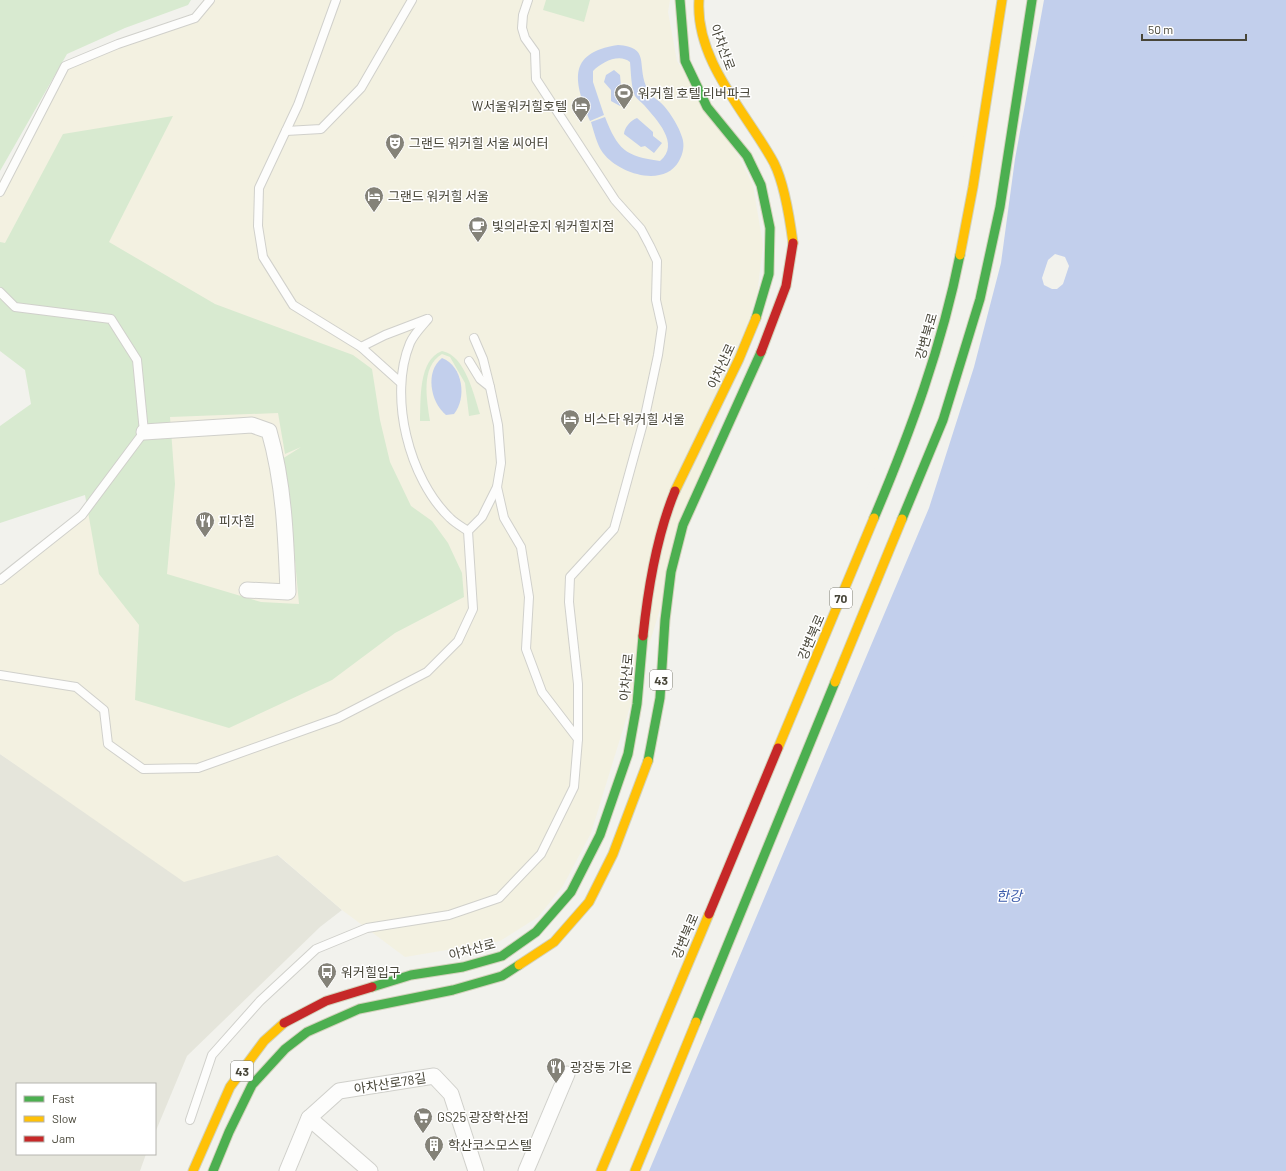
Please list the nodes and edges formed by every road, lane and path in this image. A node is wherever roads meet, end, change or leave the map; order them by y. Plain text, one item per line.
1 (210, 0) edge
2 (336, 0) edge
3 (412, 0) edge
4 (528, 0) edge
5 (680, 0) edge
6 (699, 0) edge
7 (1002, 0) edge
8 (1032, 0) edge
9 (286, 131) junction
10 (0, 192) edge
11 (0, 292) edge
12 (474, 338) dead end
13 (361, 347) junction
14 (469, 361) dead end
15 (400, 382) junction
16 (490, 387) junction
17 (144, 432) junction
18 (498, 487) junction
19 (468, 531) junction
20 (0, 580) edge
21 (247, 590) dead end
22 (0, 675) edge
23 (578, 738) junction
24 (567, 1074) dead end
25 (309, 1118) junction
26 (190, 1120) dead end
27 (193, 1171) edge
28 (213, 1171) edge
29 (287, 1171) edge
30 (370, 1171) edge
31 (476, 1171) edge
32 (526, 1171) edge
33 (601, 1171) edge
34 (635, 1171) edge

1 - 10 lane
2 - 9 lane
3 - 9 lane
4 - 23 lane
5 - 27 main road, 아차산로 / 43
6 - 28 main road, 아차산로 / 43
7 - 33 main road, 강변북로 / 70
8 - 34 main road, 70
9 - 13 lane
11 - 17 lane
12 - 16 lane
13 - 15 lane
13 - 15 lane
14 - 16 lane
15 - 19 lane
16 - 18 lane
17 - 20 lane
17 - 21 street
18 - 19 lane
18 - 23 lane
19 - 22 lane
23 - 26 lane
24 - 32 street
25 - 29 street, 아차산로78길
25 - 30 street
25 - 31 street, 아차산로78길

